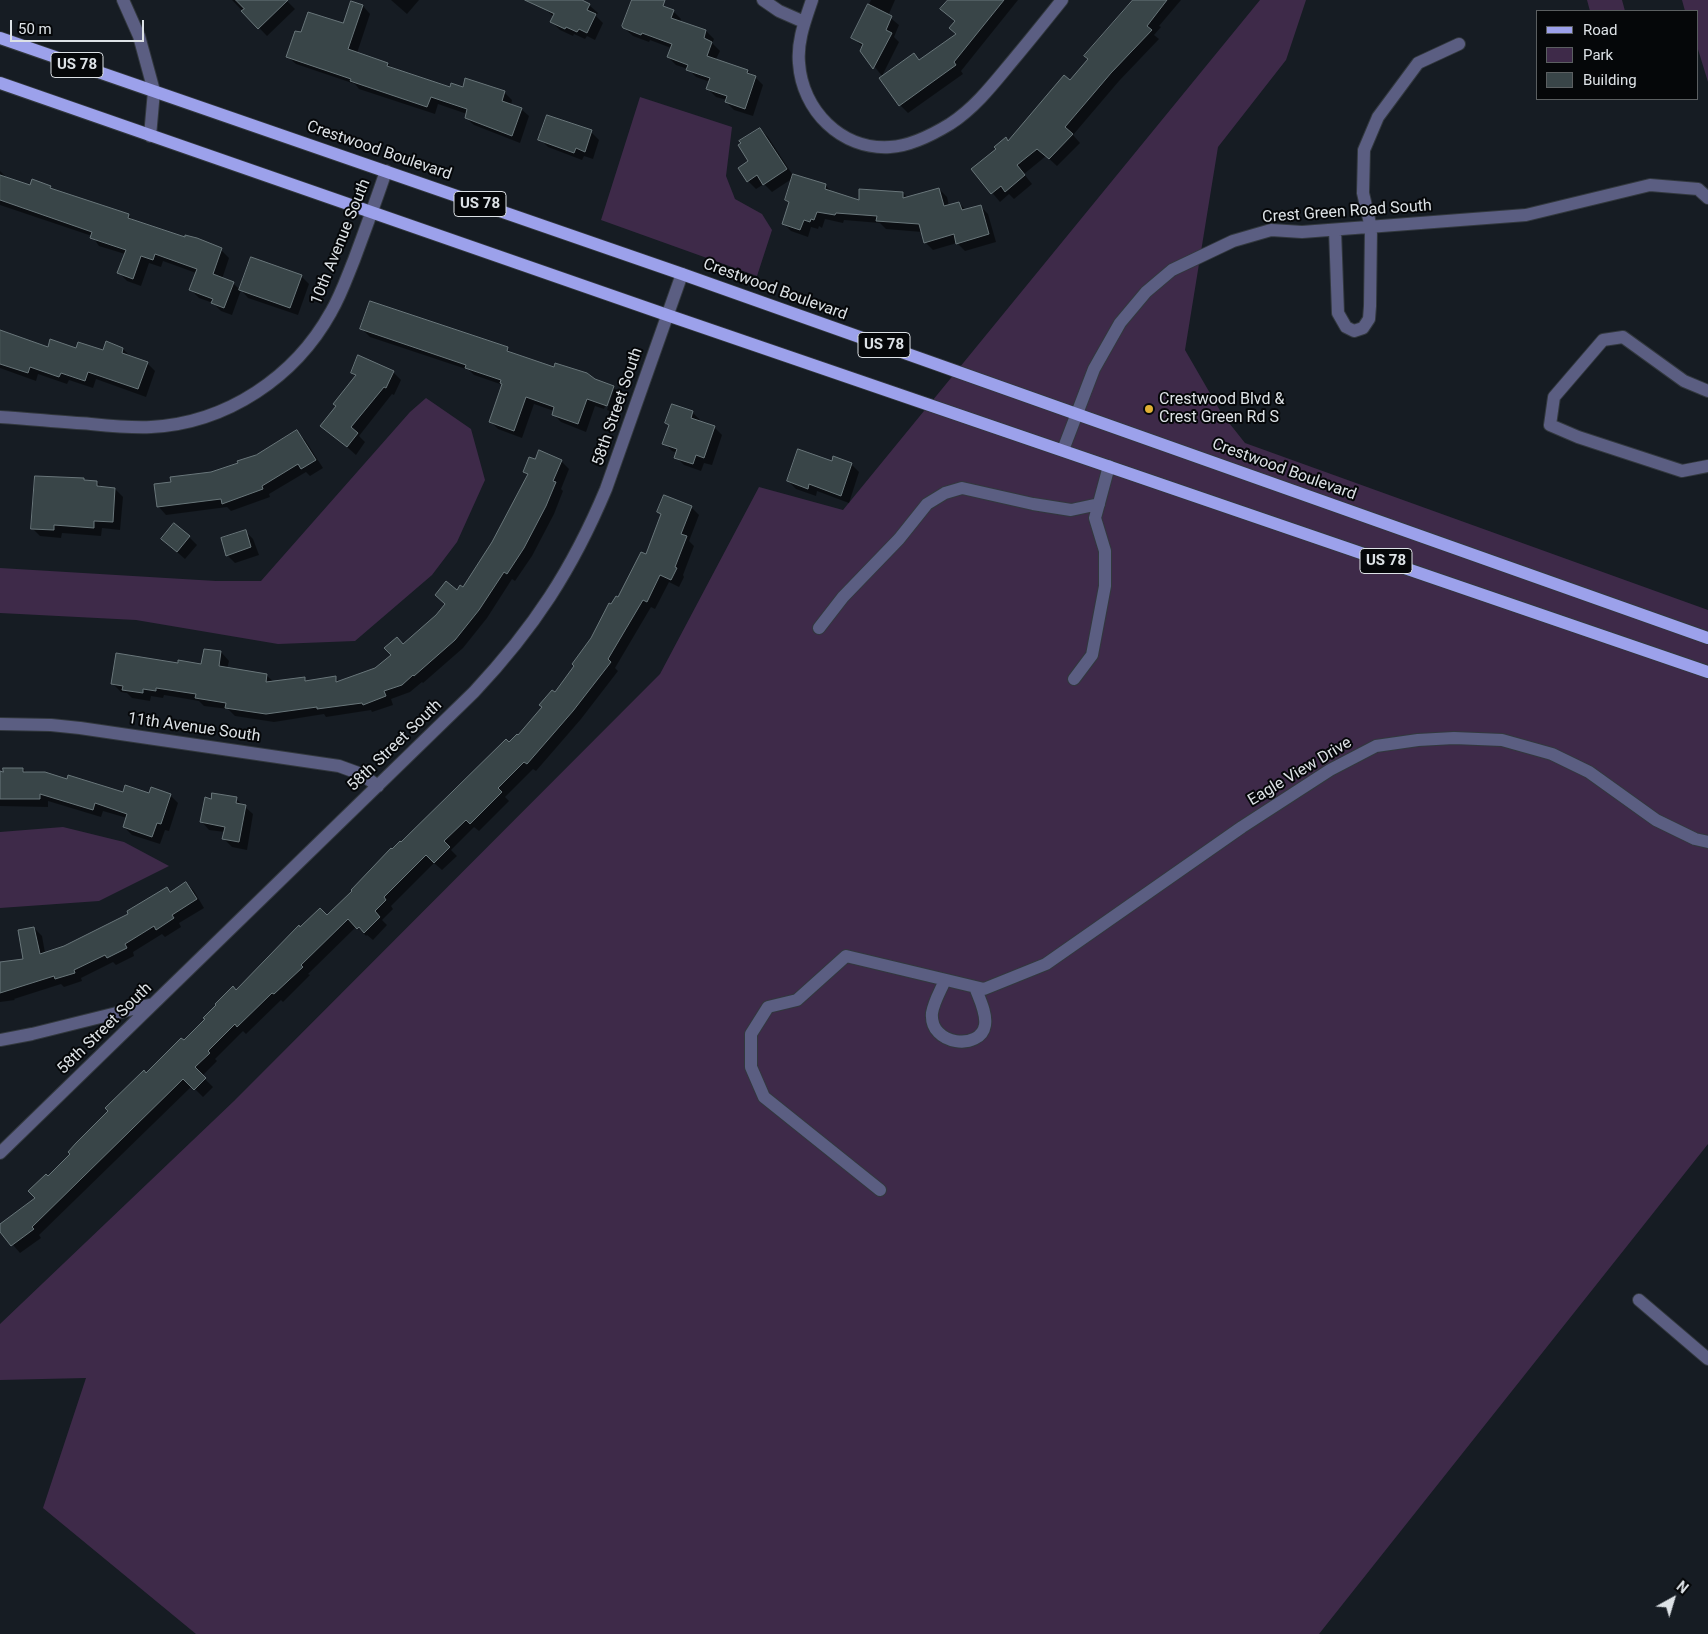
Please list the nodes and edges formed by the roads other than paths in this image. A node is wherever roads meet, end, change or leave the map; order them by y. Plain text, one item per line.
1 (123, 0) edge
2 (762, 0) edge
3 (812, 0) edge
4 (1062, 0) edge
5 (804, 22) junction
6 (0, 38) edge
7 (1459, 44) dead end
8 (0, 84) edge
9 (154, 91) junction
10 (150, 136) junction
11 (386, 171) junction
12 (1708, 198) edge
13 (372, 213) junction
14 (1372, 228) junction
15 (1335, 230) junction
16 (682, 274) junction
17 (667, 315) junction
18 (1708, 391) edge
19 (1076, 414) junction
20 (0, 416) edge
21 (1064, 450) junction
22 (1109, 466) junction
23 (1708, 466) edge
24 (1099, 504) junction
25 (819, 628) dead end
26 (1708, 638) edge
27 (1708, 672) edge
28 (1074, 679) dead end
29 (0, 724) edge
30 (378, 786) junction
31 (1708, 842) edge
32 (946, 980) junction
33 (975, 987) junction
34 (153, 1004) junction
35 (0, 1040) edge
36 (0, 1153) edge
37 (880, 1190) dead end
38 (1639, 1300) dead end
39 (1708, 1359) edge

1 - 9 street
2 - 5 street
3 - 5 street
4 - 5 street
6 - 9 main road, Crestwood Boulevard / US 78
7 - 14 street
8 - 10 main road, US 78
9 - 10 street
9 - 11 main road, Crestwood Boulevard / US 78
10 - 13 main road, US 78
11 - 13 street, 10th Avenue South
11 - 16 main road, Crestwood Boulevard / US 78
12 - 14 street, Crest Green Road South
13 - 17 main road, US 78
13 - 20 street, 10th Avenue South
14 - 15 street, Crest Green Road South
14 - 15 street
15 - 19 street, Crest Green Road South
16 - 17 street, 58th Street South
16 - 19 main road, Crestwood Boulevard / US 78
17 - 21 main road, US 78
17 - 30 street, 58th Street South
18 - 23 street
19 - 21 street, Crest Green Road South
19 - 26 main road, Crestwood Boulevard / US 78
21 - 22 main road, US 78
22 - 24 street
22 - 27 main road, US 78
24 - 25 street
24 - 28 street
29 - 30 street, 11th Avenue South
30 - 34 street, 58th Street South
31 - 33 street, Eagle View Drive
32 - 33 street
32 - 33 street
32 - 37 street
34 - 35 street
34 - 36 street, 58th Street South
38 - 39 street

